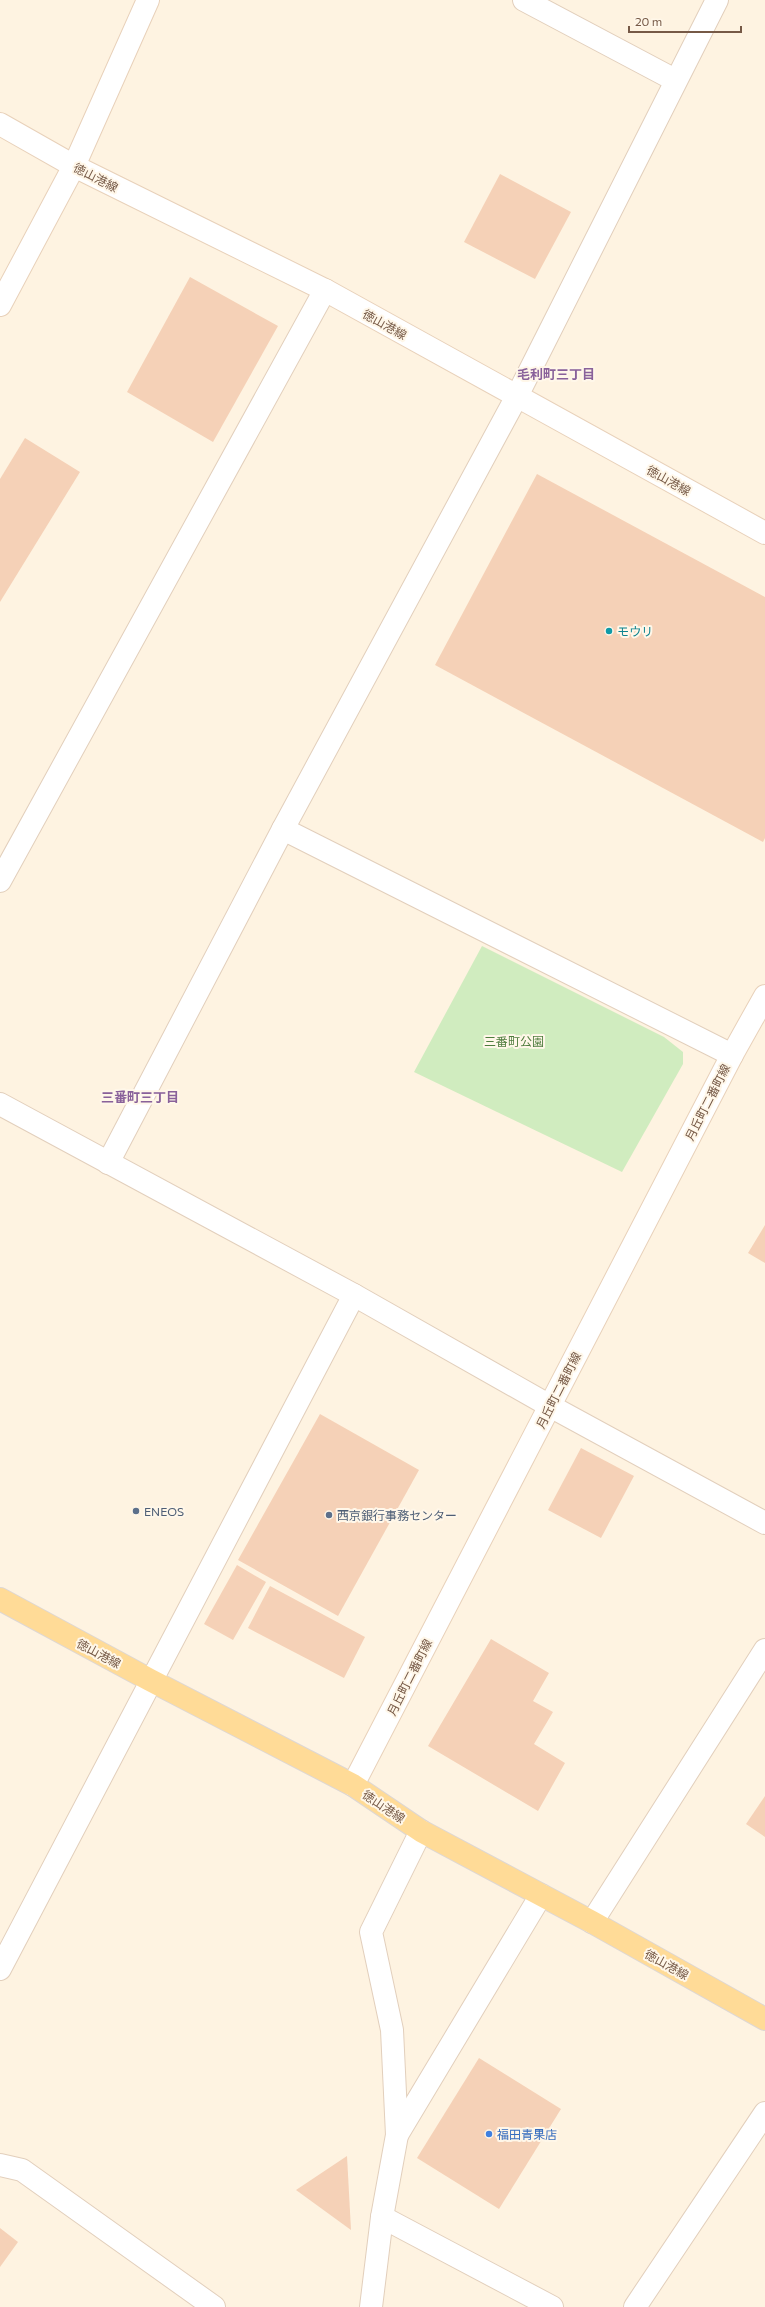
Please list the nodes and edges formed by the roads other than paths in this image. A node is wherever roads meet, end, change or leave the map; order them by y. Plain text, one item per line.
1 (148, 0) edge
2 (524, 0) edge
3 (717, 0) edge
4 (675, 80) junction
5 (0, 124) edge
6 (74, 166) junction
7 (324, 290) junction
8 (0, 305) edge
9 (516, 396) junction
10 (765, 533) edge
11 (283, 829) junction
12 (0, 881) edge
13 (765, 996) edge
14 (732, 1055) junction
15 (0, 1104) edge
16 (108, 1163) junction
17 (354, 1296) junction
18 (550, 1406) junction
19 (765, 1523) edge
20 (0, 1599) edge
21 (765, 1650) edge
22 (150, 1680) junction
23 (353, 1785) junction
24 (421, 1831) junction
25 (541, 1895) junction
26 (592, 1922) junction
27 (0, 1969) edge
28 (765, 2019) edge
29 (765, 2113) edge
30 (397, 2135) junction
31 (0, 2165) edge
32 (382, 2218) junction
33 (214, 2307) edge
34 (371, 2307) edge
35 (552, 2307) edge
36 (635, 2307) edge

1 - 6 street
2 - 4 street
3 - 4 street
4 - 9 street
5 - 6 street, 徳山港線
6 - 7 street, 徳山港線
6 - 8 street
7 - 9 street, 徳山港線
7 - 12 street
9 - 10 street, 徳山港線
9 - 11 street
11 - 14 street
11 - 16 street
13 - 14 street, 月丘町二番町線
14 - 18 street, 月丘町二番町線
15 - 16 street
16 - 17 street
17 - 18 street
17 - 22 street
18 - 19 street
18 - 23 street, 月丘町二番町線
20 - 22 main road, 徳山港線
21 - 26 street
22 - 23 main road, 徳山港線
22 - 27 street
23 - 24 main road, 徳山港線
24 - 25 main road, 徳山港線
24 - 30 street
25 - 26 main road, 徳山港線
25 - 30 street
26 - 28 main road, 徳山港線
29 - 36 street
30 - 32 street
31 - 33 street
32 - 34 street
32 - 35 street

